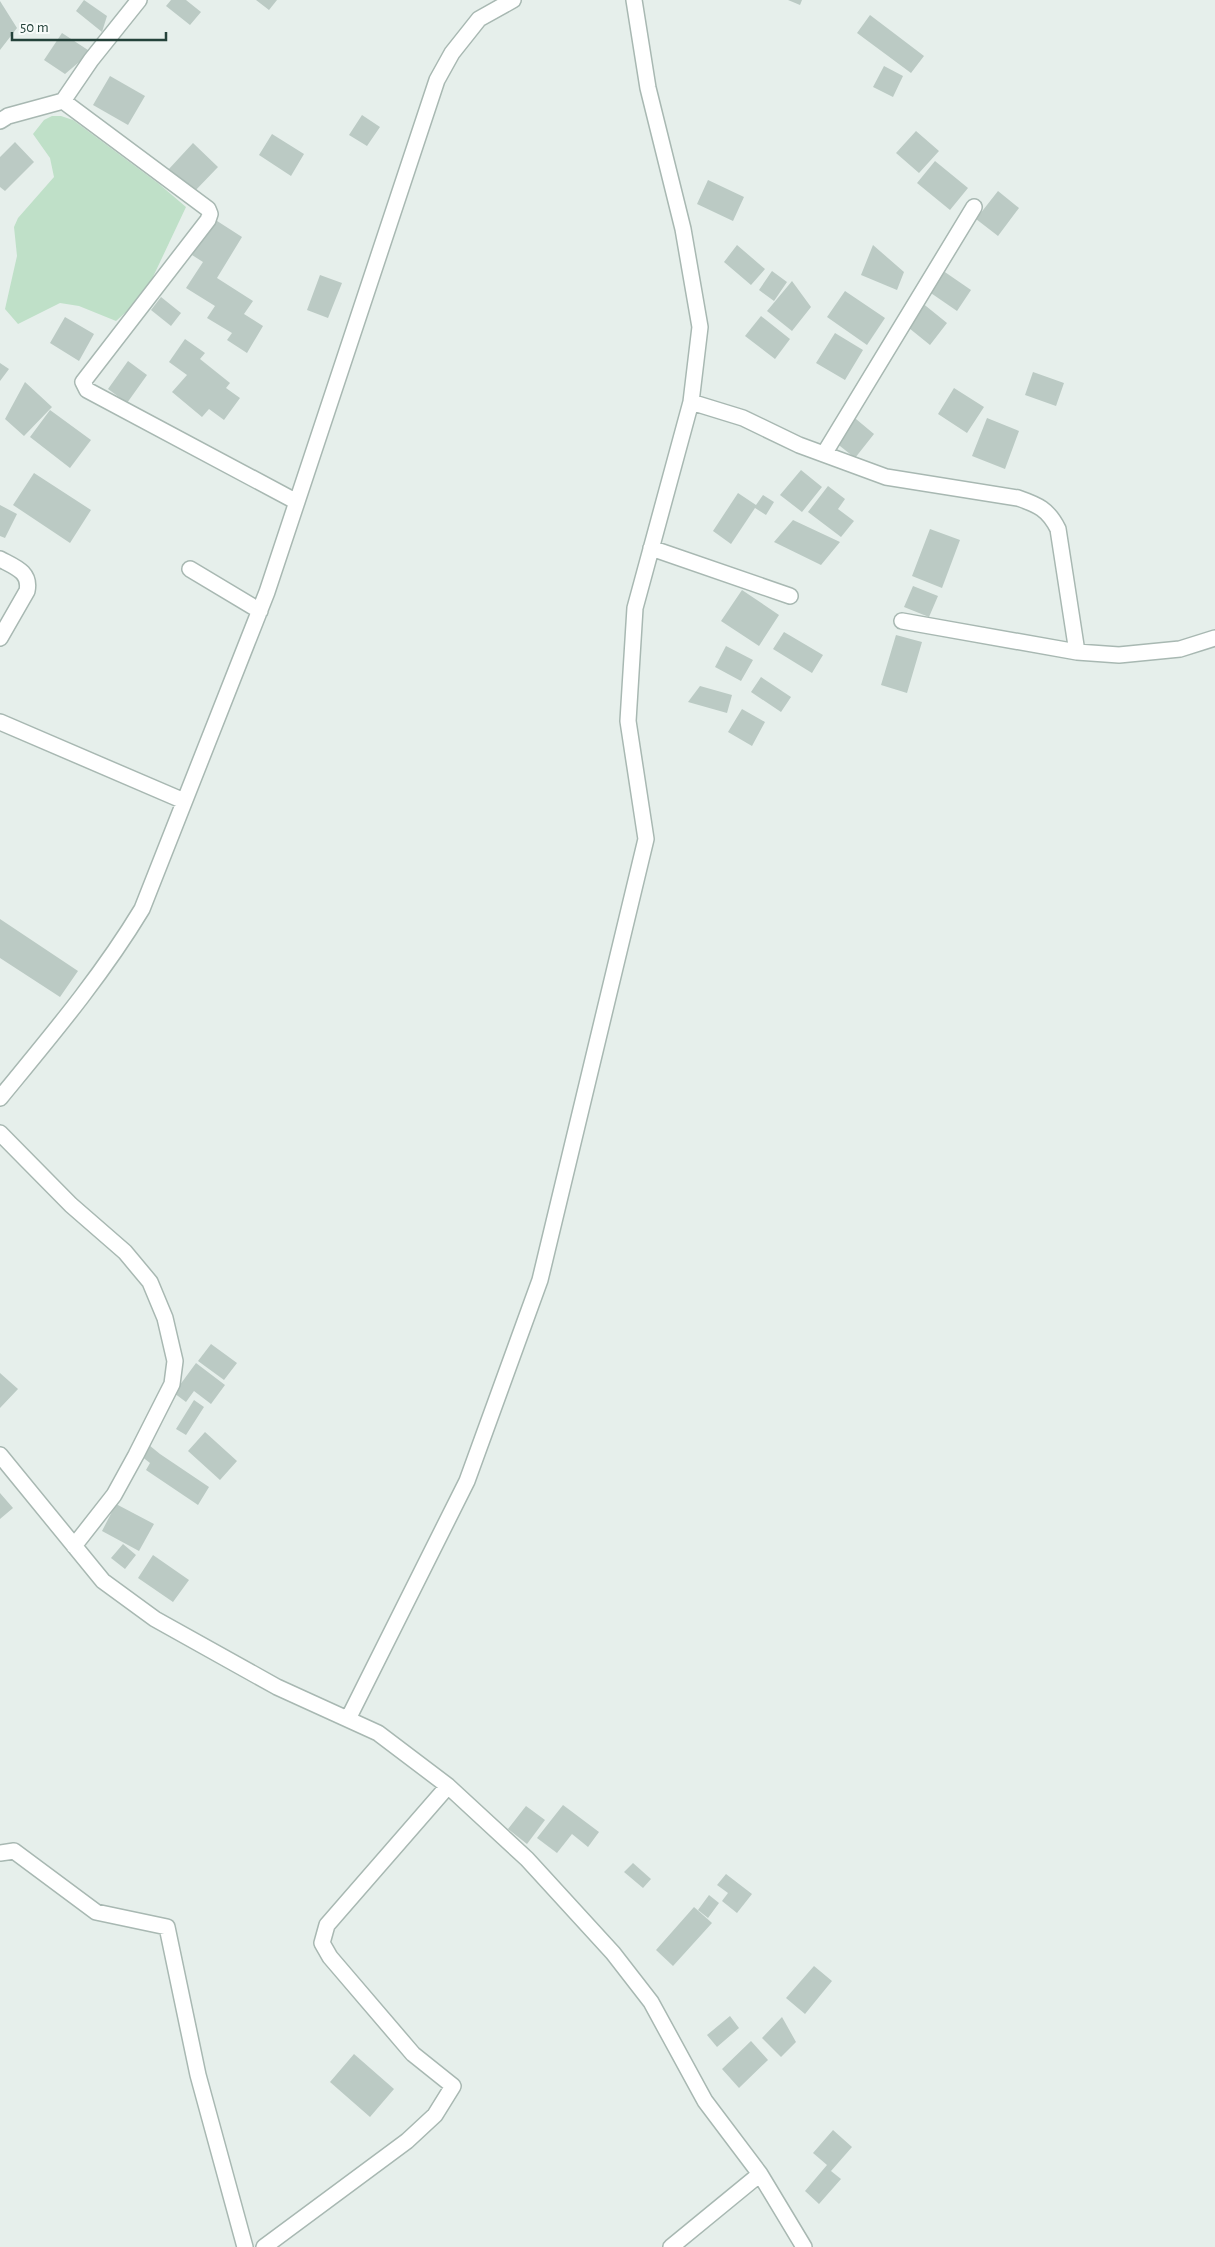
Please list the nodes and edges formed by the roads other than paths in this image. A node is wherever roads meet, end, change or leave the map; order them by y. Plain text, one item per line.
1 (139, 0) edge
2 (513, 0) edge
3 (634, 0) edge
4 (63, 101) junction
5 (0, 121) edge
6 (974, 207) dead end
7 (691, 402) junction
8 (824, 454) junction
9 (297, 502) junction
10 (651, 548) junction
11 (0, 559) edge
12 (190, 569) dead end
13 (790, 596) dead end
14 (260, 611) junction
15 (902, 622) dead end
16 (0, 638) edge
17 (1215, 638) edge
18 (1077, 652) junction
19 (0, 722) edge
20 (184, 800) junction
21 (0, 1098) edge
22 (0, 1133) edge
23 (0, 1455) edge
24 (74, 1546) junction
25 (348, 1719) junction
26 (448, 1786) junction
27 (0, 1853) edge
28 (760, 2174) junction
29 (245, 2247) edge
30 (264, 2247) edge
31 (672, 2247) edge
32 (804, 2247) edge

1 - 4 street
2 - 9 street
3 - 7 street
4 - 5 street
4 - 9 street
6 - 8 street
7 - 8 street
7 - 10 street
8 - 18 street
9 - 14 street
10 - 13 street
10 - 25 street
11 - 16 street
12 - 14 street
14 - 20 street
15 - 18 street
17 - 18 street
19 - 20 street
20 - 21 street
22 - 24 street
23 - 24 street
24 - 25 street
25 - 26 street
26 - 28 street
26 - 30 street
27 - 29 street
28 - 31 street
28 - 32 street

